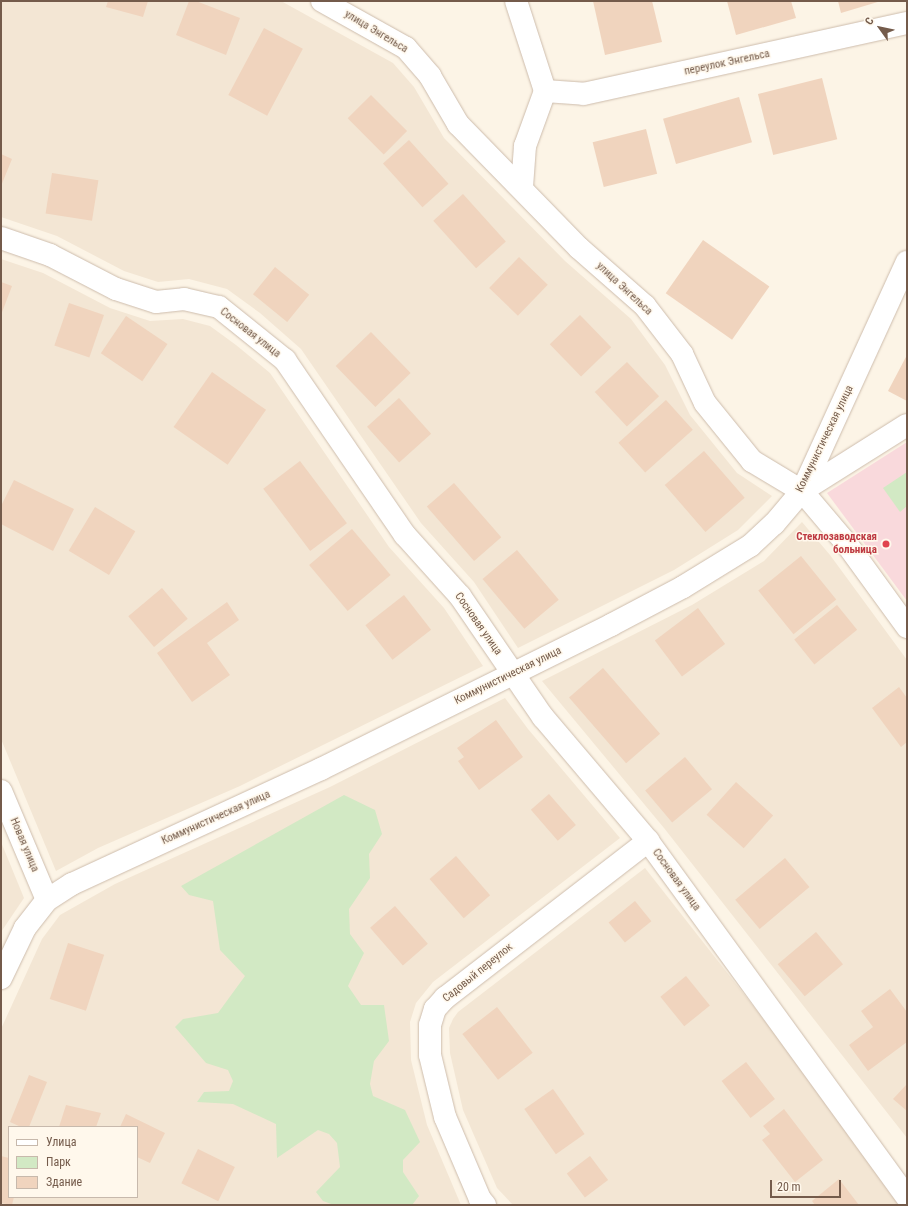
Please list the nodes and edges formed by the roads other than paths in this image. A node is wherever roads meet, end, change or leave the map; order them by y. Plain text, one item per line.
1 (322, 1) edge
2 (516, 1) edge
3 (907, 23) edge
4 (546, 91) junction
5 (522, 187) junction
6 (1, 238) edge
7 (907, 262) edge
8 (907, 425) edge
9 (802, 491) junction
10 (907, 627) edge
11 (512, 673) junction
12 (1, 790) edge
13 (648, 841) junction
14 (47, 900) junction
15 (1, 978) edge
16 (907, 1197) edge
17 (485, 1205) edge

1 - 5 street, улица Энгельса
2 - 4 street
3 - 4 street, переулок Энгельса
4 - 5 street
5 - 9 street, улица Энгельса
6 - 11 street, Сосновая улица
7 - 9 street, Коммунистическая улица
8 - 9 street
9 - 10 street, улица Энгельса
9 - 11 street, Коммунистическая улица
11 - 13 street, Сосновая улица
11 - 14 street, Коммунистическая улица
12 - 14 street, Новая улица
13 - 16 street, Сосновая улица
13 - 17 street, Садовый переулок
14 - 15 street, Коммунистическая улица

